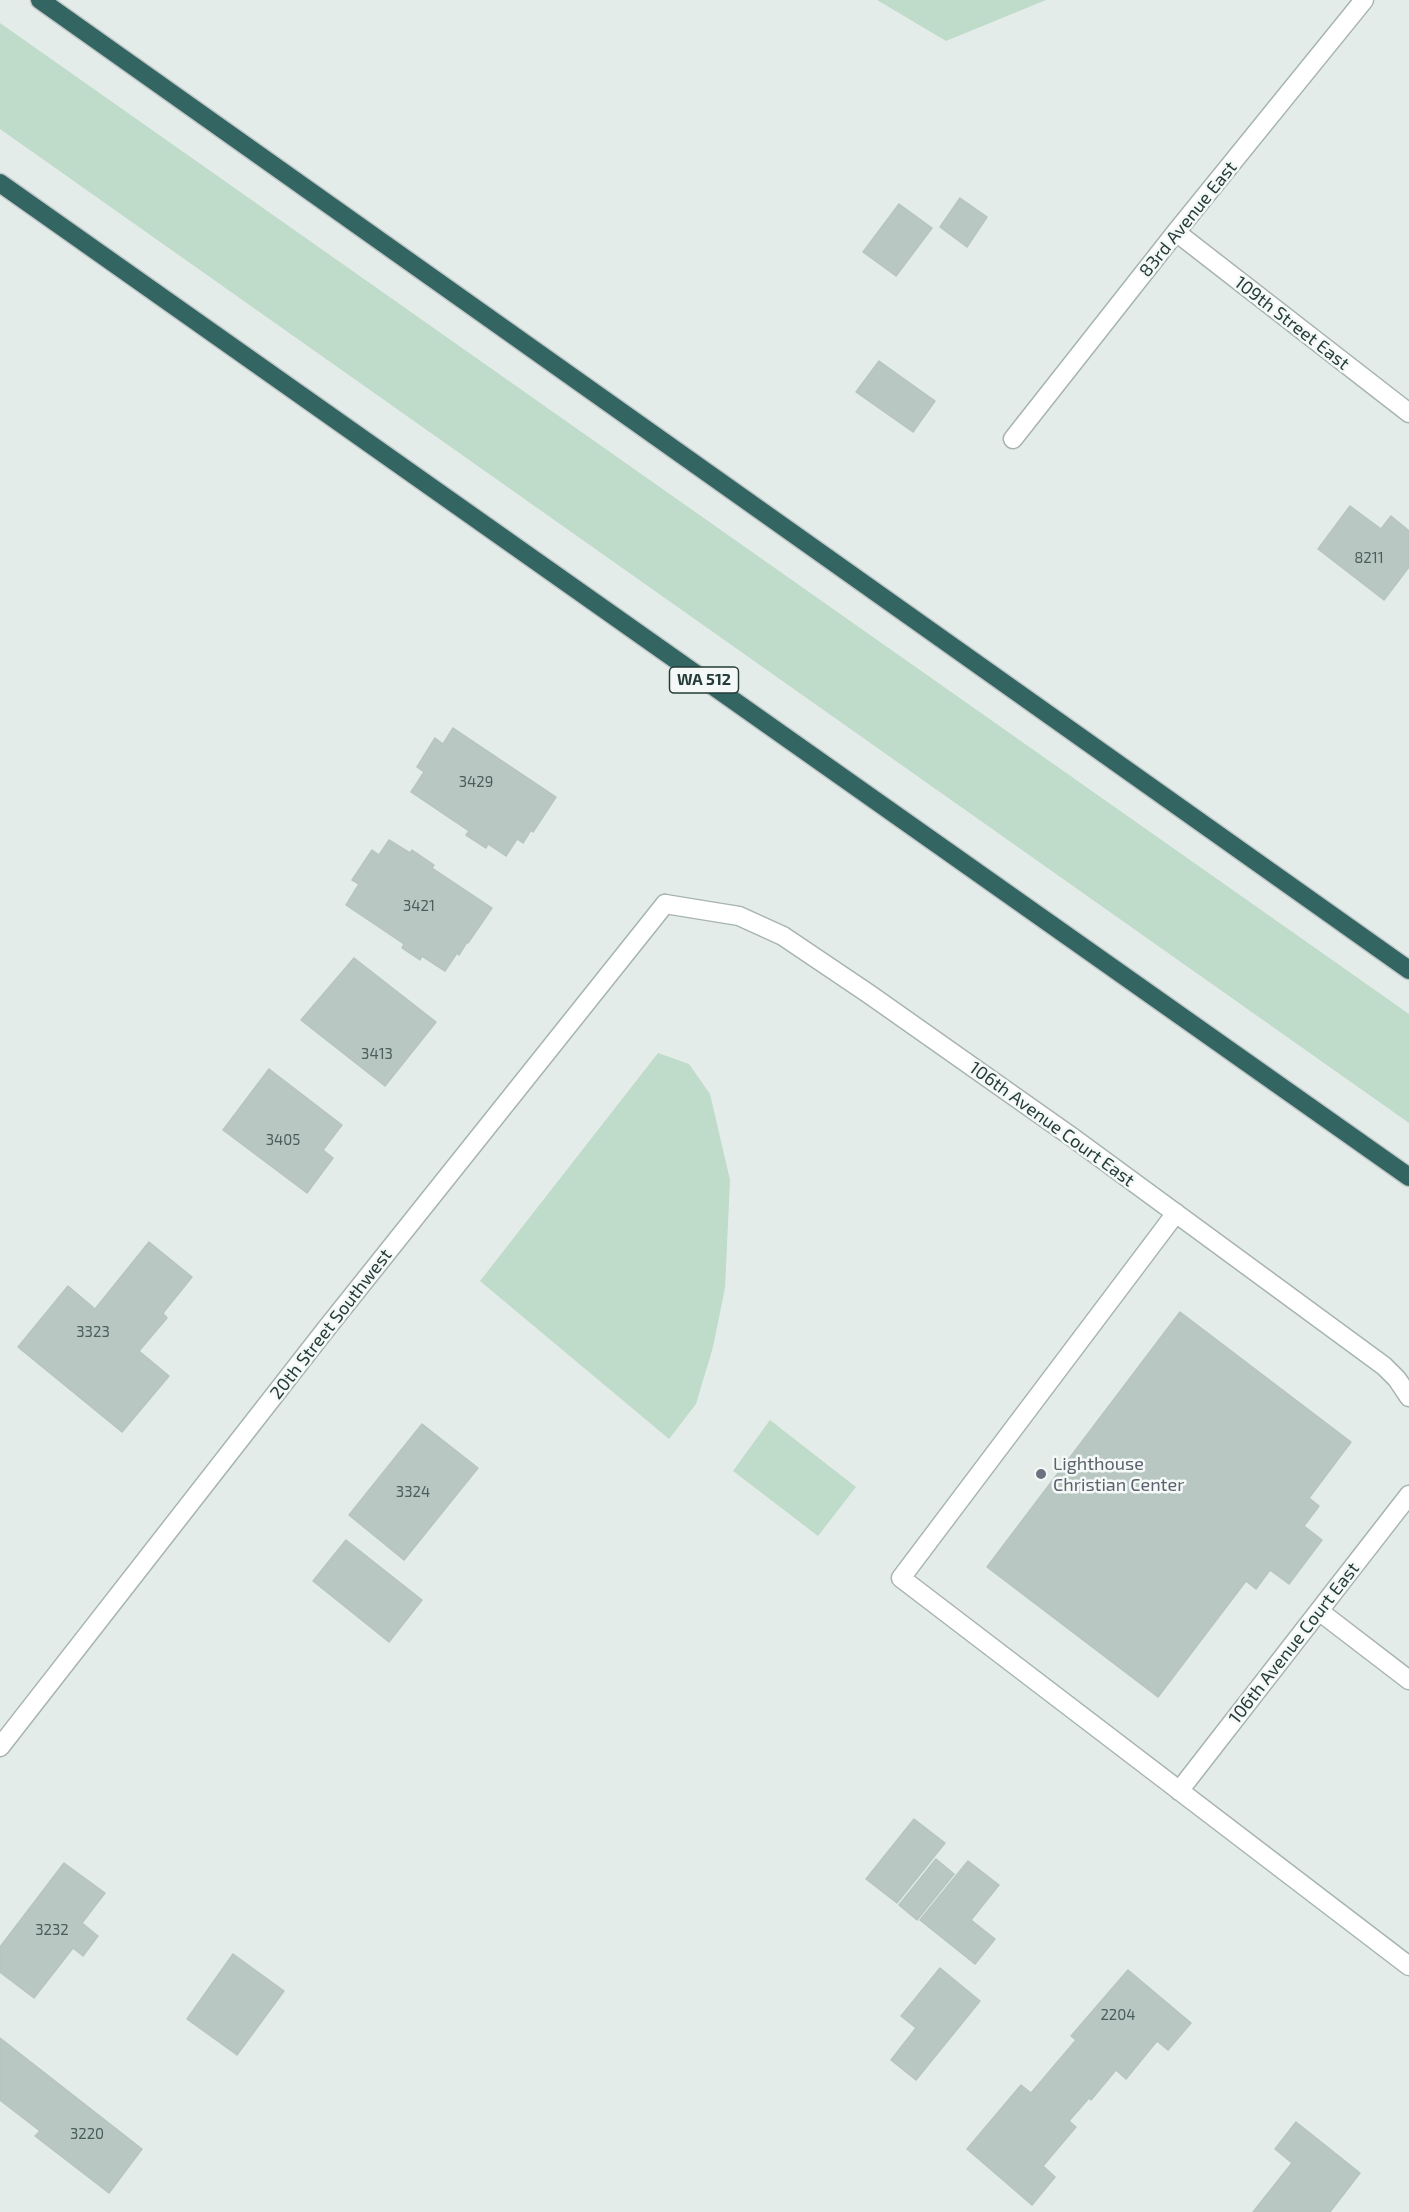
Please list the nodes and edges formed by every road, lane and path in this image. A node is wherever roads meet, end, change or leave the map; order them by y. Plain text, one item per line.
1 (40, 0) edge
2 (1364, 0) edge
3 (0, 183) edge
4 (1176, 232) junction
5 (1409, 413) edge
6 (1013, 439) dead end
7 (665, 904) joint
8 (1409, 970) edge
9 (1409, 1177) edge
10 (1176, 1213) junction
11 (1409, 1397) edge
12 (1409, 1495) edge
13 (1319, 1611) junction
14 (1409, 1680) edge
15 (0, 1747) edge
16 (1179, 1791) junction
17 (1409, 1966) edge

1 - 8 highway
2 - 4 street, 83rd Avenue East
3 - 9 highway, WA 512
4 - 5 street, 109th Street East
4 - 6 street, 83rd Avenue East
7 - 10 street, 106th Avenue Court East
7 - 15 street, 20th Street Southwest
10 - 11 street, 106th Avenue Court East
10 - 16 street
12 - 13 street, 106th Avenue Court East
13 - 14 street
13 - 16 street, 106th Avenue Court East
16 - 17 street

